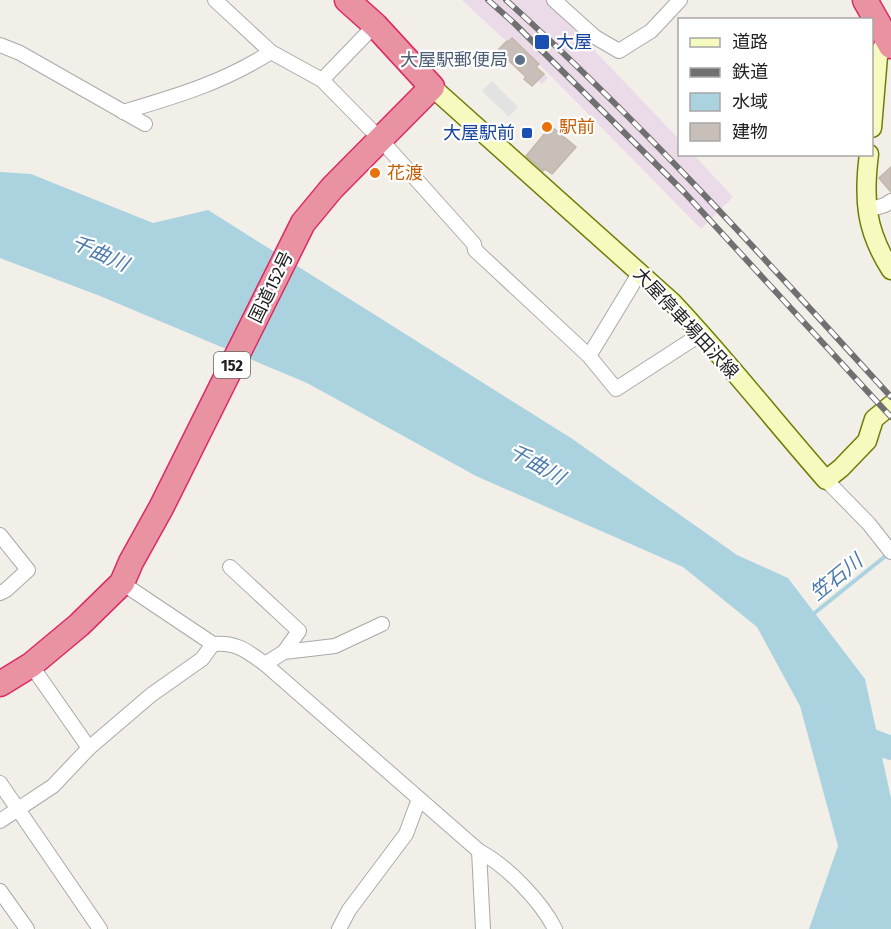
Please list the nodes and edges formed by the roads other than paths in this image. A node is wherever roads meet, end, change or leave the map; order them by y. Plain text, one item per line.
1 (215, 0) edge
2 (347, 0) edge
3 (554, 0) edge
4 (680, 0) edge
5 (865, 0) edge
6 (375, 26) junction
7 (889, 43) edge
8 (0, 45) edge
9 (271, 52) junction
10 (322, 80) junction
11 (432, 87) junction
12 (123, 112) junction
13 (873, 116) edge
14 (145, 124) dead end
15 (381, 140) junction
16 (869, 156) edge
17 (891, 201) edge
18 (868, 210) junction
19 (891, 270) edge
20 (640, 272) junction
21 (701, 333) junction
22 (590, 356) junction
23 (891, 405) edge
24 (826, 480) junction
25 (0, 535) edge
26 (889, 549) edge
27 (230, 567) dead end
28 (122, 583) junction
29 (0, 593) edge
30 (382, 624) dead end
31 (213, 644) junction
32 (284, 652) junction
33 (265, 664) junction
34 (31, 665) junction
35 (0, 684) edge
36 (89, 748) junction
37 (0, 783) edge
38 (420, 800) junction
39 (17, 809) junction
40 (0, 821) edge
41 (479, 851) junction
42 (0, 891) edge
43 (27, 929) edge
44 (100, 929) edge
45 (339, 929) edge
46 (483, 929) edge
47 (555, 929) edge

1 - 9 street
2 - 6 highway
3 - 4 street
5 - 7 highway
6 - 10 street
6 - 11 highway
7 - 13 main road
8 - 12 street
9 - 10 street
9 - 12 street
10 - 15 street
11 - 15 highway, 国道152号 / 152
11 - 20 main road, 大屋停車場田沢線
12 - 14 street
15 - 22 street
15 - 28 highway, 国道152号 / 152
16 - 18 main road
17 - 18 street
18 - 19 main road
20 - 21 main road, 大屋停車場田沢線
20 - 22 street
21 - 22 street
21 - 24 main road, 大屋停車場田沢線
23 - 24 main road
24 - 26 street
25 - 29 street
27 - 32 street
28 - 31 street
28 - 34 highway, 国道152号 / 152
30 - 32 street
31 - 33 street
31 - 36 street
32 - 33 street
33 - 38 street
34 - 35 highway, 国道152号 / 152
34 - 36 street
36 - 39 street
37 - 39 street
38 - 41 street
38 - 45 street
39 - 40 street
39 - 44 street
41 - 46 street
41 - 47 street
42 - 43 street

